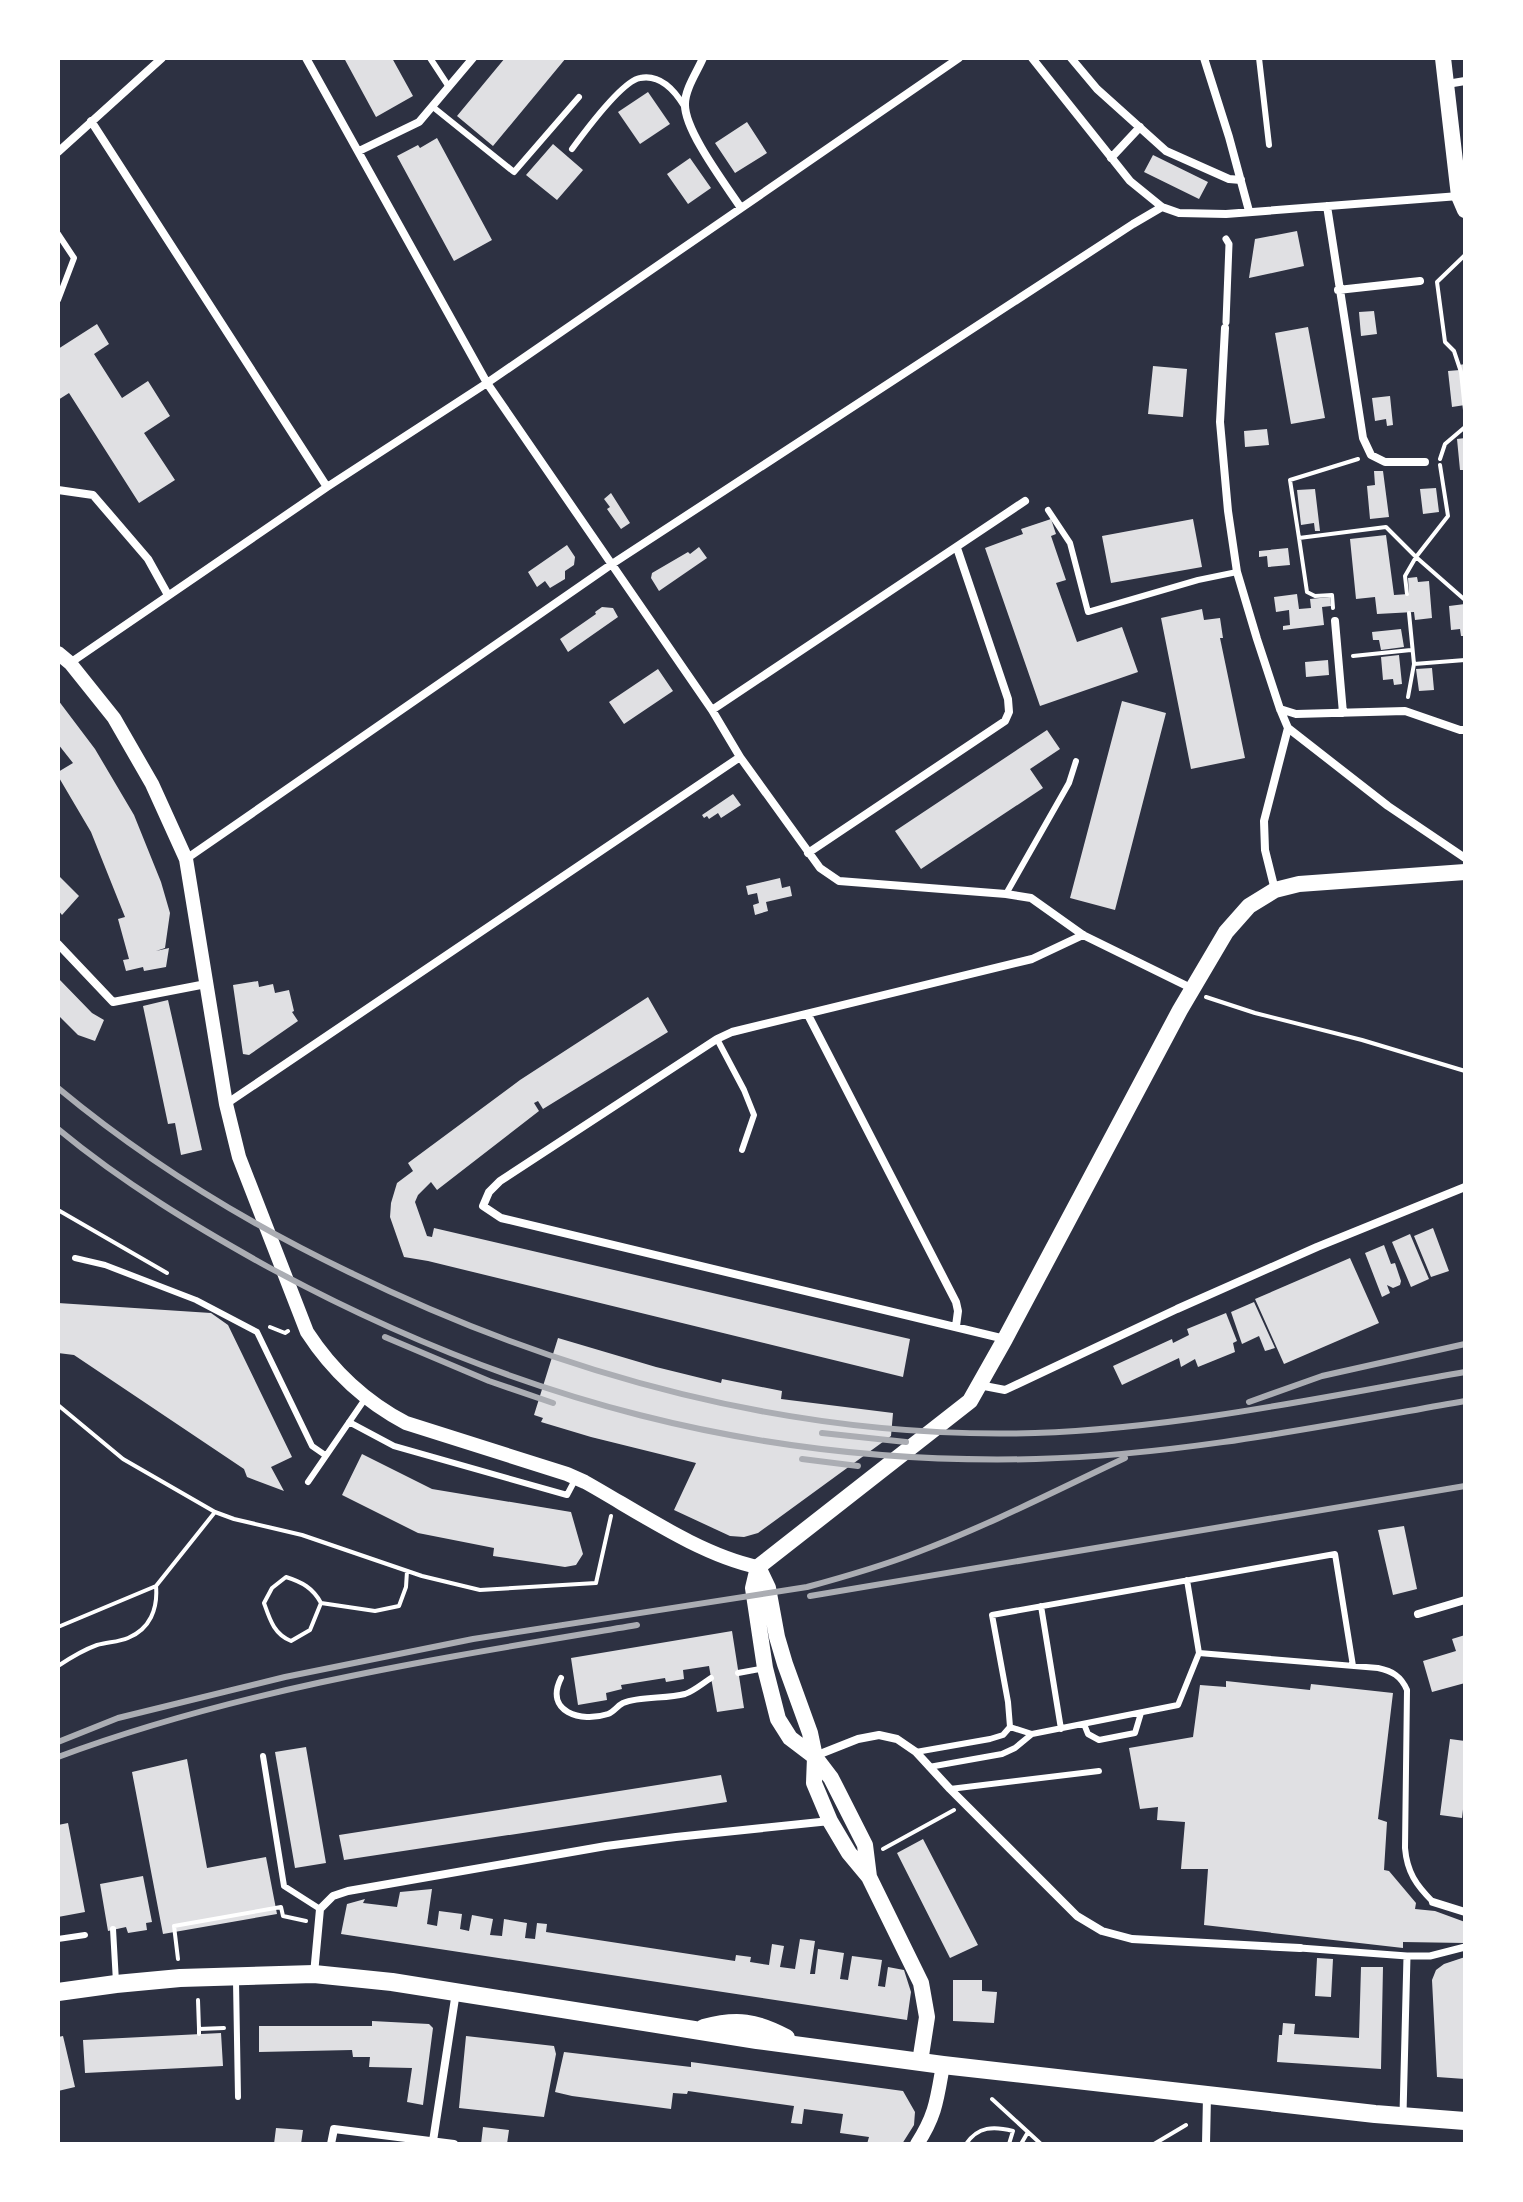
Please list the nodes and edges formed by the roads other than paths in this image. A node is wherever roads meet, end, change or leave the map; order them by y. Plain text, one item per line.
1 (162, 58) edge
2 (306, 58) edge
3 (430, 58) edge
4 (473, 58) edge
5 (703, 58) edge
6 (959, 58) edge
7 (1032, 58) edge
8 (1071, 58) edge
9 (1204, 58) edge
10 (1259, 58) edge
11 (1443, 58) edge
12 (1465, 81) edge
13 (1446, 84) junction
14 (449, 87) junction
15 (579, 97) dead end
16 (684, 106) junction
17 (433, 107) junction
18 (91, 121) junction
19 (1140, 127) junction
20 (1269, 145) dead end
21 (572, 149) dead end
22 (359, 151) junction
23 (58, 152) edge
24 (1111, 158) junction
25 (1241, 180) junction
26 (1462, 203) edge
27 (1327, 206) junction
28 (1162, 207) junction
29 (741, 208) junction
30 (1249, 211) junction
31 (58, 234) edge
32 (1226, 239) dead end
33 (1420, 281) dead end
34 (1338, 290) junction
35 (58, 300) edge
36 (1226, 325) joint
37 (487, 383) junction
38 (1425, 462) dead end
39 (327, 487) junction
40 (58, 490) edge
41 (1025, 501) dead end
42 (1048, 510) dead end
43 (957, 548) junction
44 (612, 564) junction
45 (1237, 572) junction
46 (168, 595) junction
47 (1335, 621) road end
48 (64, 658) edge
49 (1280, 709) junction
50 (712, 710) junction
51 (1343, 713) junction
52 (1288, 728) junction
53 (1465, 730) edge
54 (740, 757) junction
55 (1076, 761) dead end
56 (808, 853) junction
57 (1465, 858) edge
58 (186, 859) junction
59 (1465, 872) edge
60 (1275, 890) junction
61 (1006, 894) junction
62 (1083, 935) junction
63 (58, 944) edge
64 (206, 984) junction
65 (1197, 992) junction
66 (808, 1015) junction
67 (717, 1039) junction
68 (226, 1104) junction
69 (742, 1150) dead end
70 (1465, 1187) edge
71 (75, 1258) dead end
72 (956, 1326) junction
73 (1005, 1339) junction
74 (978, 1385) junction
75 (365, 1399) junction
76 (349, 1422) junction
77 (325, 1455) junction
78 (576, 1478) junction
79 (308, 1482) dead end
80 (758, 1567) junction
81 (1187, 1580) junction
82 (1465, 1600) edge
83 (1041, 1606) junction
84 (1418, 1614) dead end
85 (768, 1639) junction
86 (1199, 1653) junction
87 (1353, 1666) junction
88 (765, 1668) junction
89 (738, 1673) dead end
90 (561, 1678) dead end
91 (711, 1678) dead end
92 (1141, 1713) junction
93 (1084, 1724) junction
94 (1010, 1727) junction
95 (1061, 1729) junction
96 (1032, 1734) junction
97 (916, 1752) junction
98 (263, 1756) dead end
99 (815, 1757) junction
100 (929, 1767) junction
101 (1099, 1771) dead end
102 (950, 1789) junction
103 (830, 1821) junction
104 (869, 1877) junction
105 (1433, 1902) joint
106 (320, 1909) junction
107 (1465, 1912) edge
108 (113, 1929) dead end
109 (85, 1935) dead end
110 (58, 1939) edge
111 (1465, 1947) edge
112 (1300, 1948) joint
113 (1407, 1956) junction
114 (314, 1974) junction
115 (236, 1976) junction
116 (116, 1984) junction
117 (456, 1991) junction
118 (58, 1992) edge
119 (920, 2062) junction
120 (943, 2065) junction
121 (1207, 2095) junction
122 (238, 2097) dead end
123 (1403, 2116) junction
124 (1465, 2121) edge
125 (433, 2141) junction
126 (331, 2144) edge
127 (454, 2144) edge
128 (917, 2144) edge
129 (1206, 2144) edge

1 - 18 street
2 - 22 street
3 - 14 lane
4 - 14 street
5 - 16 street
6 - 29 street
7 - 24 street
8 - 19 street
9 - 25 street
10 - 20 lane
11 - 13 main road
12 - 13 street
13 - 26 main road
14 - 17 street
15 - 17 lane
16 - 21 lane
16 - 29 street
17 - 22 street
18 - 23 street
18 - 39 street
19 - 24 street
19 - 25 street
22 - 37 street
24 - 28 street
25 - 30 street
26 - 27 street
27 - 30 street
27 - 34 street
28 - 30 street
28 - 44 street
29 - 37 street
31 - 35 lane
32 - 36 street
33 - 34 street
34 - 38 street
36 - 45 street
37 - 39 street
37 - 44 street
39 - 46 street
40 - 46 street
41 - 43 street
42 - 45 lane
43 - 50 street
43 - 56 street
44 - 50 street
44 - 58 street
45 - 49 street
46 - 48 street
47 - 51 street
48 - 58 street
49 - 51 street
49 - 52 street
50 - 54 street
51 - 53 street
52 - 57 street
52 - 60 street
54 - 56 street
54 - 68 street
55 - 61 lane
56 - 61 street
58 - 64 street
59 - 60 main road
60 - 65 main road
61 - 62 street
62 - 65 street
62 - 66 street
63 - 64 street
64 - 68 street
65 - 73 main road
66 - 67 street
66 - 72 street
67 - 69 lane
67 - 72 street
68 - 75 street
70 - 74 street
71 - 77 lane
72 - 73 street
73 - 74 main road
74 - 80 main road
75 - 76 lane
75 - 78 street
76 - 77 lane
76 - 78 lane
77 - 79 lane
78 - 80 street
80 - 85 main road
81 - 83 lane
81 - 86 lane
81 - 87 lane
82 - 84 street
83 - 94 lane
83 - 95 lane
85 - 88 main road
85 - 99 main road
86 - 87 lane
86 - 92 lane
87 - 105 lane
88 - 89 lane
88 - 99 main road
90 - 91 lane
92 - 93 lane
92 - 93 lane
93 - 95 lane
94 - 96 lane
94 - 97 lane
95 - 96 lane
96 - 100 lane
97 - 99 street
97 - 100 street
98 - 106 lane
99 - 103 main road
99 - 104 main road
100 - 102 street
101 - 102 lane
102 - 112 street
103 - 104 main road
103 - 106 street
104 - 119 main road
105 - 107 street
106 - 114 street
108 - 116 lane
109 - 110 lane
111 - 113 street
112 - 113 street
113 - 123 street
114 - 115 main road
114 - 117 main road
115 - 116 main road
115 - 122 lane
116 - 118 main road
117 - 119 main road
117 - 125 street
119 - 120 main road
120 - 121 main road
120 - 128 street
121 - 123 main road
121 - 129 street
123 - 124 main road
125 - 126 street
125 - 127 street

